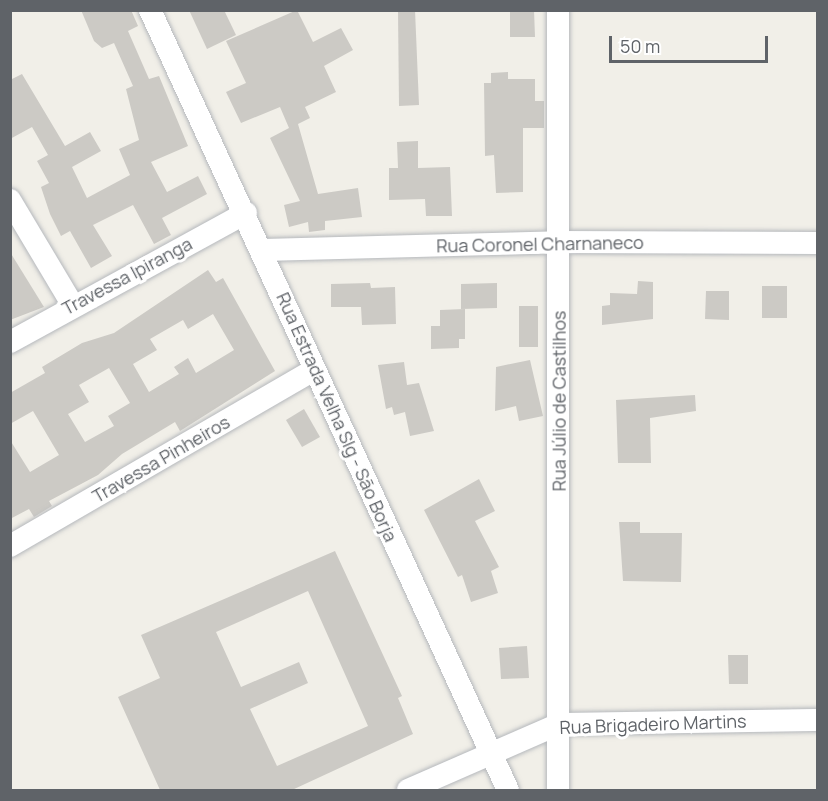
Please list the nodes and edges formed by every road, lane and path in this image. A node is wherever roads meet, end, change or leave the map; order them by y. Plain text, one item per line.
1 (150, 10) edge
2 (558, 10) edge
3 (10, 200) edge
4 (246, 213) junction
5 (559, 242) junction
6 (818, 243) edge
7 (263, 250) junction
8 (72, 304) junction
9 (10, 342) edge
10 (312, 371) junction
11 (10, 546) edge
12 (818, 720) edge
13 (559, 724) junction
14 (494, 752) junction
15 (408, 790) edge
16 (508, 790) edge
17 (558, 790) edge

1 - 4 street, Rua Estrada Velha Slg - São Borja
2 - 5 street, Rua Júlio de Castilhos
3 - 8 street
4 - 7 street, Rua Estrada Velha Slg - São Borja
4 - 8 street, Travessa Ipiranga
5 - 6 street, Rua Coronel Charnaneco
5 - 7 street, Rua Coronel Charnaneco
5 - 13 street, Rua Júlio de Castilhos
7 - 10 street, Rua Estrada Velha Slg - São Borja
8 - 9 street, Travessa Ipiranga
10 - 11 street, Travessa Pinheiros
10 - 14 street, Rua Estrada Velha Slg - São Borja
12 - 13 street, Rua Brigadeiro Martins
13 - 14 street, Rua Brigadeiro Martins
13 - 17 street, Rua Júlio de Castilhos
14 - 15 street, Rua Brigadeiro Martins
14 - 16 street, Rua Estrada Velha Slg - São Borja

